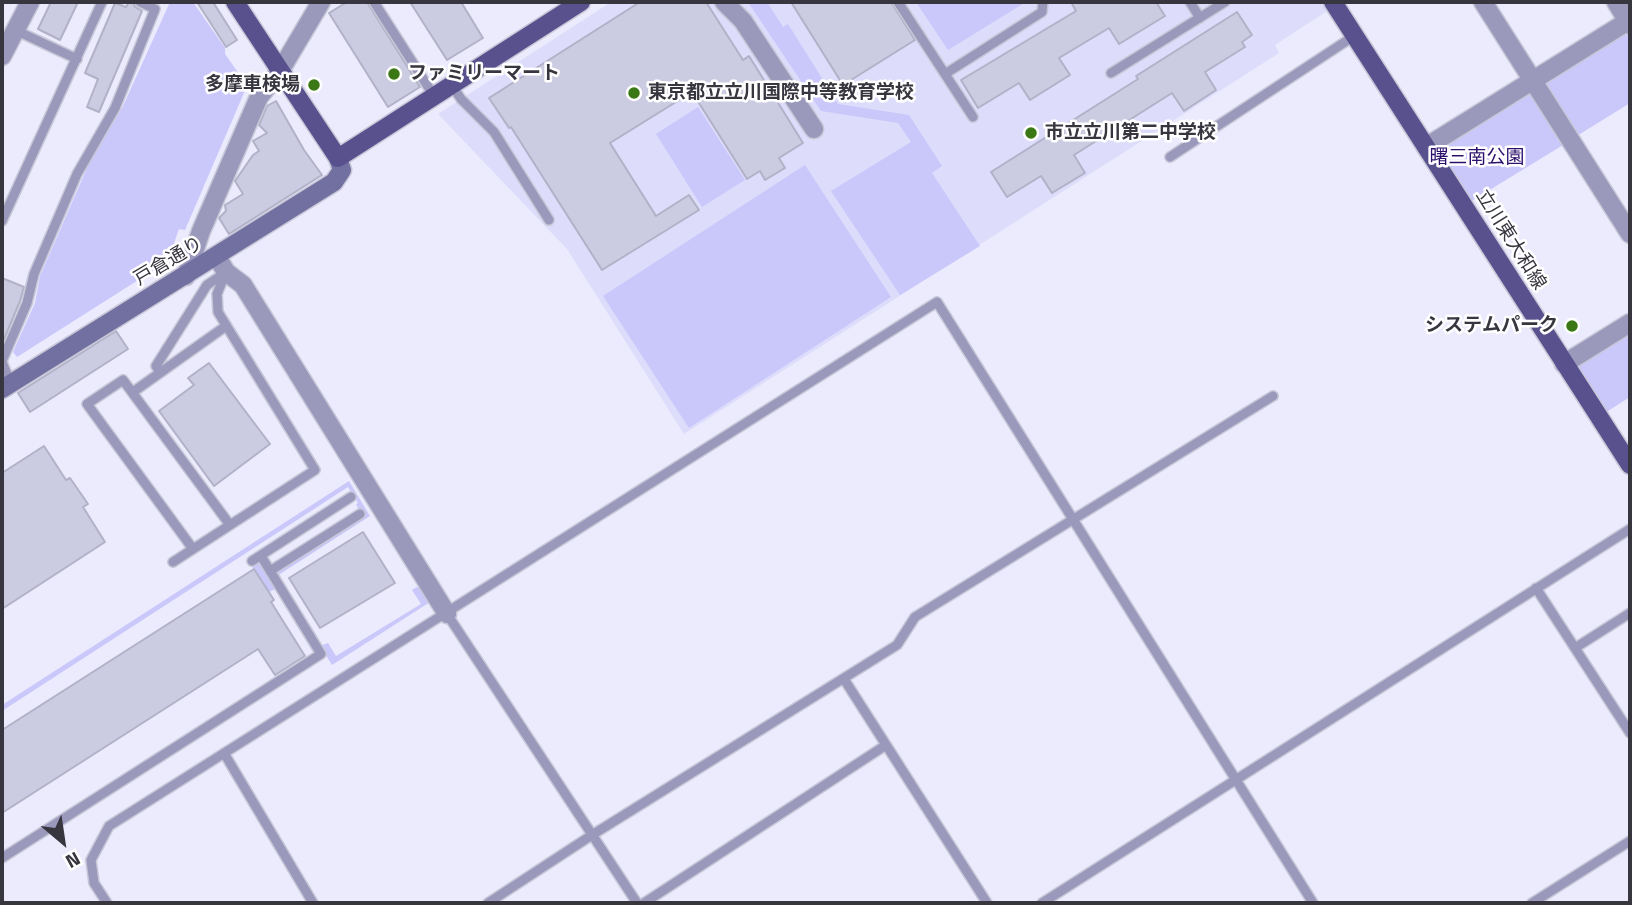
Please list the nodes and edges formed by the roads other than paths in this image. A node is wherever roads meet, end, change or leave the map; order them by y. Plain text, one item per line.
1 (30, 2) edge
2 (102, 2) edge
3 (139, 2) edge
4 (235, 2) edge
5 (321, 2) edge
6 (374, 2) edge
7 (580, 2) edge
8 (724, 2) edge
9 (898, 2) edge
10 (1043, 2) edge
11 (1190, 2) edge
12 (1225, 2) edge
13 (1333, 2) edge
14 (1483, 2) edge
15 (1616, 2) edge
16 (1200, 18) junction
17 (1630, 22) edge
18 (15, 30) junction
19 (1354, 36) junction
20 (2, 56) edge
21 (77, 59) junction
22 (280, 71) junction
23 (1111, 73) dead end
24 (944, 74) junction
25 (1532, 81) junction
26 (451, 85) junction
27 (434, 96) junction
28 (973, 117) dead end
29 (814, 129) dead end
30 (1426, 147) junction
31 (1170, 157) dead end
32 (338, 158) junction
33 (549, 220) dead end
34 (2, 221) edge
35 (1630, 234) edge
36 (222, 264) junction
37 (186, 276) junction
38 (1630, 323) edge
39 (226, 326) junction
40 (2, 361) edge
41 (1564, 364) junction
42 (160, 372) junction
43 (6, 387) edge
44 (133, 393) junction
45 (1273, 396) dead end
46 (1630, 465) edge
47 (351, 497) dead end
48 (360, 514) dead end
49 (1072, 520) junction
50 (230, 525) junction
51 (1630, 529) edge
52 (193, 549) junction
53 (261, 555) junction
54 (251, 561) dead end
55 (173, 562) dead end
56 (270, 571) junction
57 (1536, 588) junction
58 (447, 614) junction
59 (1630, 614) edge
60 (1575, 648) junction
61 (844, 679) junction
62 (1630, 733) edge
63 (886, 745) junction
64 (224, 752) junction
65 (1235, 779) junction
66 (592, 835) junction
67 (1630, 841) edge
68 (2, 858) edge
69 (107, 903) edge
70 (313, 903) edge
71 (488, 903) edge
72 (637, 903) edge
73 (644, 903) edge
74 (987, 903) edge
75 (1042, 903) edge
76 (1313, 903) edge
77 (1532, 903) edge

1 - 18 street
2 - 21 lane
3 - 40 lane
4 - 22 main road
5 - 22 street
6 - 27 lane
7 - 26 main road
8 - 29 street
9 - 24 lane
10 - 24 lane
11 - 16 lane
12 - 16 lane
13 - 19 main road, 立川東大和線
14 - 25 street
15 - 17 street
16 - 23 lane
17 - 25 street
18 - 20 street
18 - 21 lane
19 - 30 main road, 立川東大和線
19 - 31 lane
21 - 34 lane
22 - 32 main road
22 - 37 street
24 - 28 lane
25 - 30 street
25 - 35 street
26 - 27 main road
26 - 33 lane
27 - 32 main road
30 - 41 main road, 立川東大和線
32 - 36 street, 戸倉通り
36 - 37 street, 戸倉通り
36 - 39 lane
36 - 42 lane
36 - 58 street
37 - 43 street, 戸倉通り
38 - 41 street
39 - 42 lane
39 - 50 lane
40 - 43 lane
41 - 46 main road, 立川東大和線
42 - 44 lane
44 - 50 lane
44 - 52 lane
45 - 49 lane
47 - 53 lane
48 - 56 lane
49 - 58 lane
49 - 61 lane
49 - 65 lane
50 - 52 lane
51 - 57 lane
52 - 55 lane
53 - 54 lane
53 - 56 lane
56 - 68 lane
57 - 60 lane
57 - 65 lane
58 - 64 lane
58 - 66 lane
59 - 60 lane
60 - 62 lane
61 - 63 lane
61 - 66 lane
63 - 73 lane
63 - 74 lane
64 - 69 lane
64 - 70 lane
65 - 75 lane
65 - 76 lane
66 - 71 lane
66 - 72 lane
67 - 77 lane

